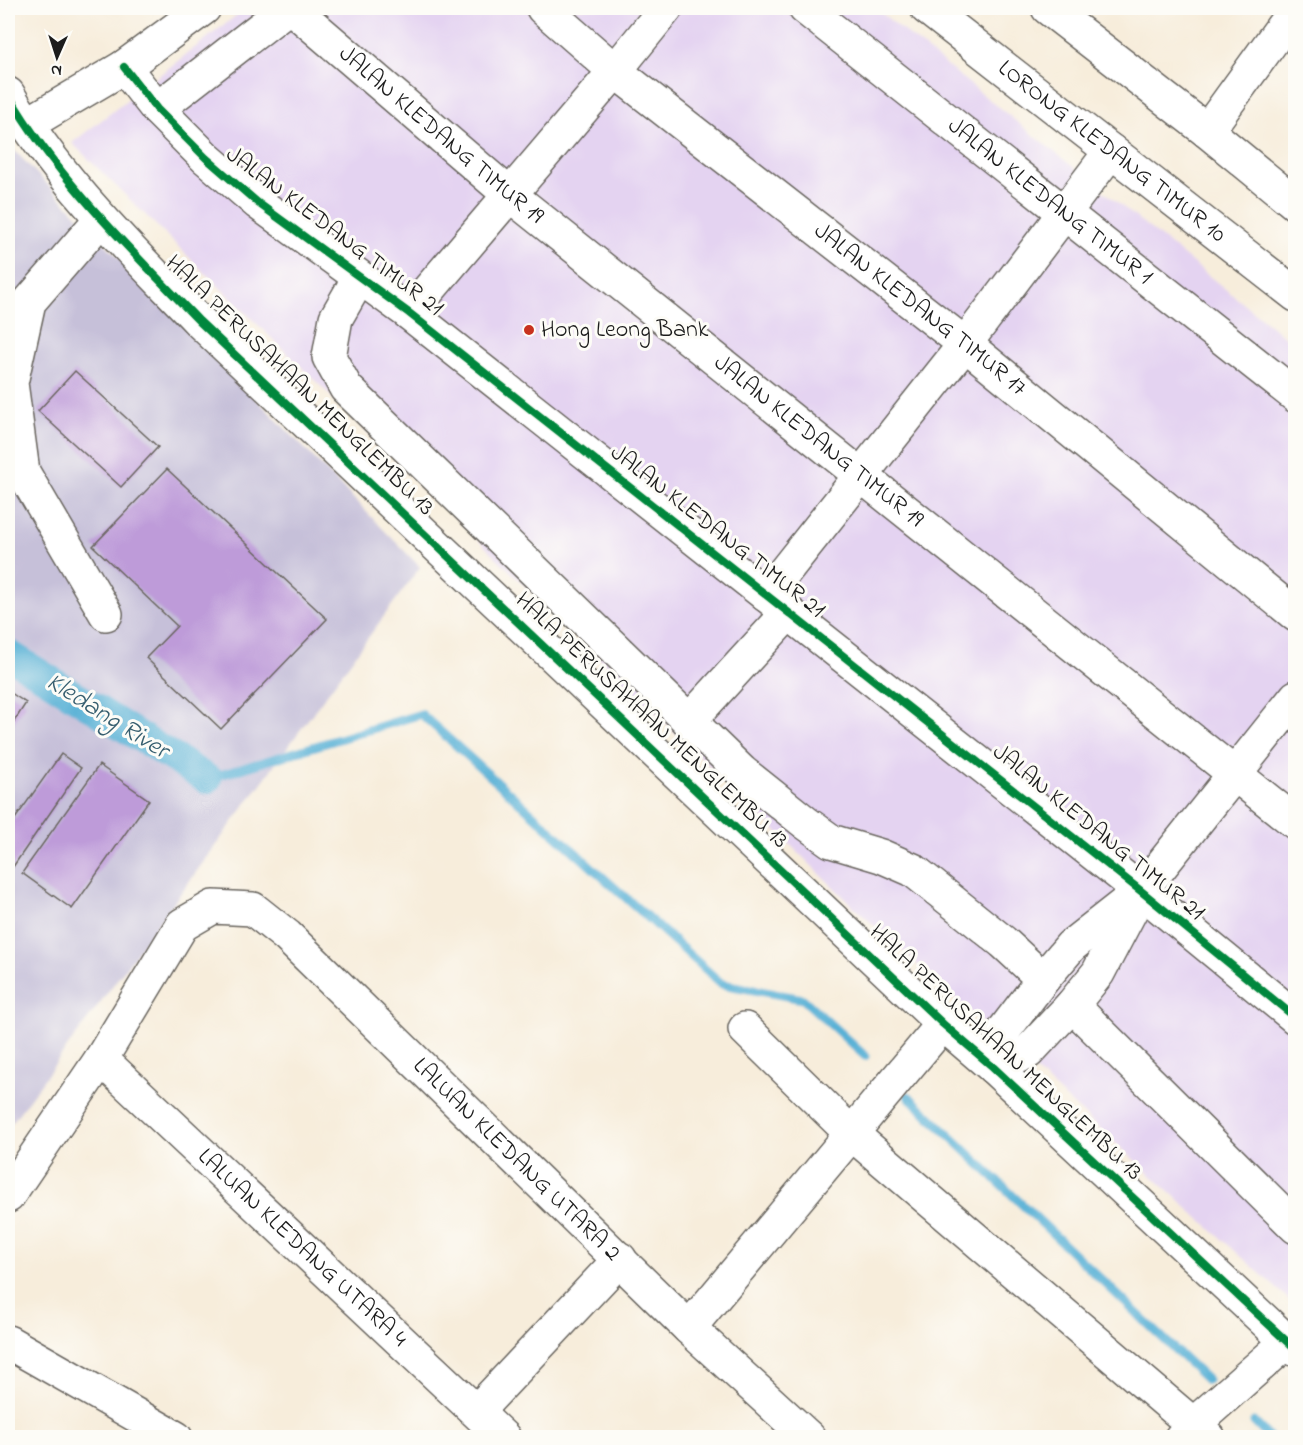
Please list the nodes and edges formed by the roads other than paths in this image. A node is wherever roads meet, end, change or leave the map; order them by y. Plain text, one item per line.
1 (204, 8) edge
2 (287, 8) edge
3 (292, 8) edge
4 (543, 8) edge
5 (666, 8) edge
6 (805, 8) edge
7 (927, 8) edge
8 (1048, 8) edge
9 (1296, 8) edge
10 (124, 67) junction
11 (615, 71) junction
12 (8, 94) edge
13 (157, 109) junction
14 (26, 125) junction
15 (1207, 130) junction
16 (1111, 151) junction
17 (510, 195) junction
18 (1296, 204) edge
19 (1065, 213) junction
20 (101, 219) junction
21 (359, 278) junction
22 (1296, 295) edge
23 (409, 313) junction
24 (965, 344) junction
25 (1296, 396) edge
26 (861, 476) junction
27 (777, 604) junction
28 (106, 614) dead end
29 (1296, 615) edge
30 (1296, 697) edge
31 (689, 721) junction
32 (1234, 774) junction
33 (1296, 823) edge
34 (1141, 891) junction
35 (1043, 979) junction
36 (1072, 1005) junction
37 (1296, 1018) edge
38 (943, 1024) junction
39 (745, 1029) dead end
40 (101, 1059) junction
41 (993, 1067) junction
42 (852, 1134) junction
43 (8, 1197) edge
44 (1296, 1227) edge
45 (620, 1259) junction
46 (689, 1328) junction
47 (8, 1342) edge
48 (1291, 1346) edge
49 (477, 1411) junction
50 (1195, 1433) edge
51 (176, 1437) edge
52 (504, 1437) edge
53 (809, 1437) edge

1 - 10 street
2 - 13 street
3 - 17 street, JALAN KLEDANG TIMUR 19
4 - 11 street, JALAN KLEDANG TIMUR 17
5 - 11 street
6 - 19 street, JALAN KLEDANG TIMUR 1
7 - 16 street, LORONG KLEDANG TIMUR 10
8 - 15 street
9 - 15 street
10 - 13 street, JALAN KLEDANG TIMUR 21
10 - 14 street
11 - 17 street
11 - 24 street, JALAN KLEDANG TIMUR 17
12 - 14 street, HALA PERUSAHAAN MENGLEMBU 13
13 - 21 street, JALAN KLEDANG TIMUR 21
14 - 20 street, HALA PERUSAHAAN MENGLEMBU 13
15 - 18 street
16 - 19 street
16 - 22 street, LORONG KLEDANG TIMUR 10
17 - 23 street
17 - 26 street, JALAN KLEDANG TIMUR 19
19 - 24 street
19 - 25 street, JALAN KLEDANG TIMUR 1
20 - 28 street
20 - 38 street, HALA PERUSAHAAN MENGLEMBU 13
21 - 23 street, JALAN KLEDANG TIMUR 21
21 - 31 street
23 - 27 street, JALAN KLEDANG TIMUR 21
24 - 26 street
24 - 29 street, JALAN KLEDANG TIMUR 17
26 - 27 street
26 - 32 street, JALAN KLEDANG TIMUR 19
27 - 31 street
27 - 34 street, JALAN KLEDANG TIMUR 21
30 - 32 street
31 - 35 street
32 - 33 street, JALAN KLEDANG TIMUR 19
32 - 34 street
34 - 35 street
34 - 36 street
34 - 37 street, JALAN KLEDANG TIMUR 21
35 - 41 street
36 - 41 street
36 - 44 street
38 - 41 street, HALA PERUSAHAAN MENGLEMBU 13
38 - 42 street
39 - 42 street
40 - 43 street
40 - 45 street, LALUAN KLEDANG UTARA 2
40 - 49 street, LALUAN KLEDANG UTARA 4
41 - 48 street, HALA PERUSAHAAN MENGLEMBU 13
42 - 46 street
42 - 50 street
45 - 46 street, LALUAN KLEDANG UTARA 2
45 - 49 street
46 - 53 street, LALUAN KLEDANG UTARA 2
47 - 51 street
48 - 50 street
49 - 52 street, LALUAN KLEDANG UTARA 4

